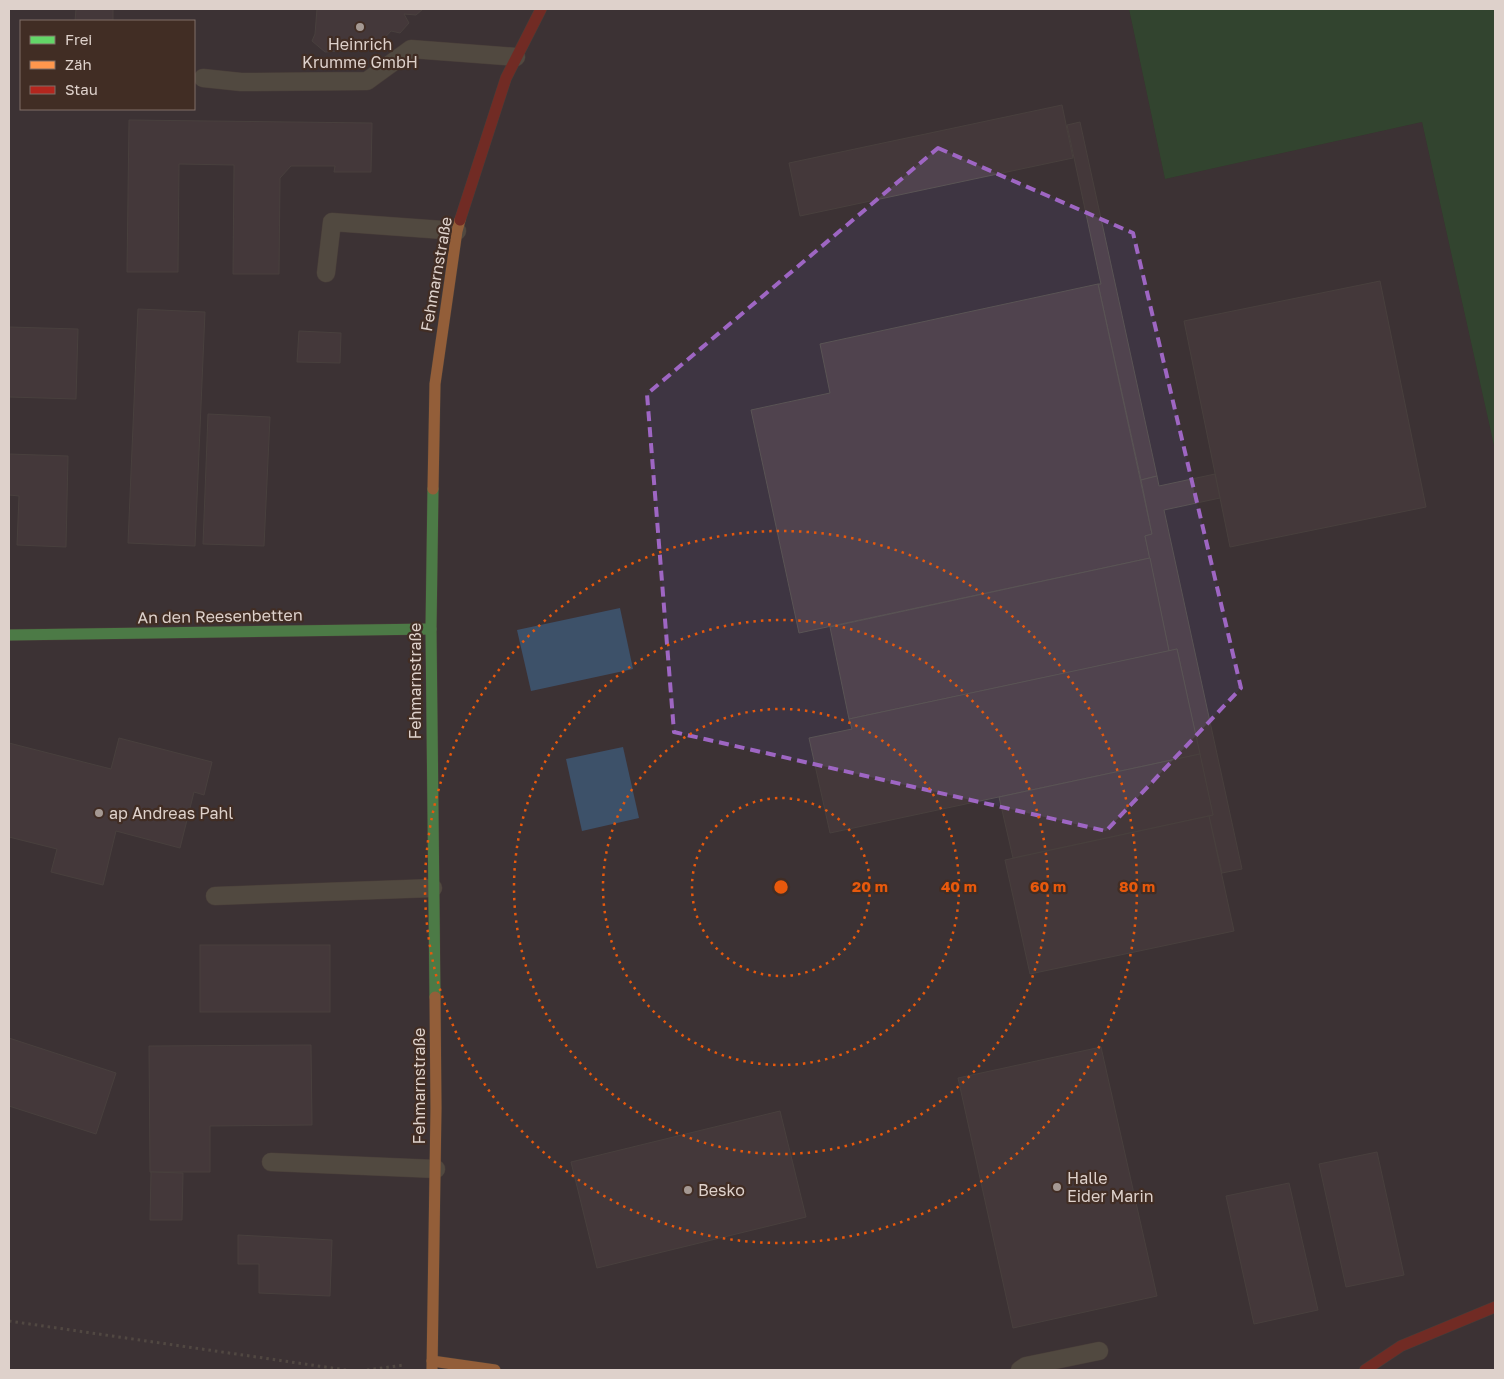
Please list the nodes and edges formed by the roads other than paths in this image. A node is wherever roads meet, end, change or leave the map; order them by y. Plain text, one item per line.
1 (542, 9) edge
2 (516, 58) junction
3 (203, 78) dead end
4 (457, 231) junction
5 (326, 273) dead end
6 (431, 630) junction
7 (9, 635) edge
8 (433, 888) junction
9 (216, 896) dead end
10 (271, 1162) dead end
11 (436, 1169) junction
12 (1495, 1307) edge
13 (1099, 1351) dead end
14 (432, 1366) edge
15 (495, 1370) edge
16 (1020, 1370) edge
17 (1365, 1370) edge

1 - 2 street, Fehmarnstraße
2 - 3 lane
2 - 4 street, Fehmarnstraße
4 - 5 lane
4 - 6 street, Fehmarnstraße
6 - 7 street, An den Reesenbetten
6 - 8 street, Fehmarnstraße
8 - 9 lane
8 - 11 street, Fehmarnstraße
10 - 11 lane
11 - 14 street, Fehmarnstraße
12 - 17 street
13 - 16 lane
14 - 15 street

